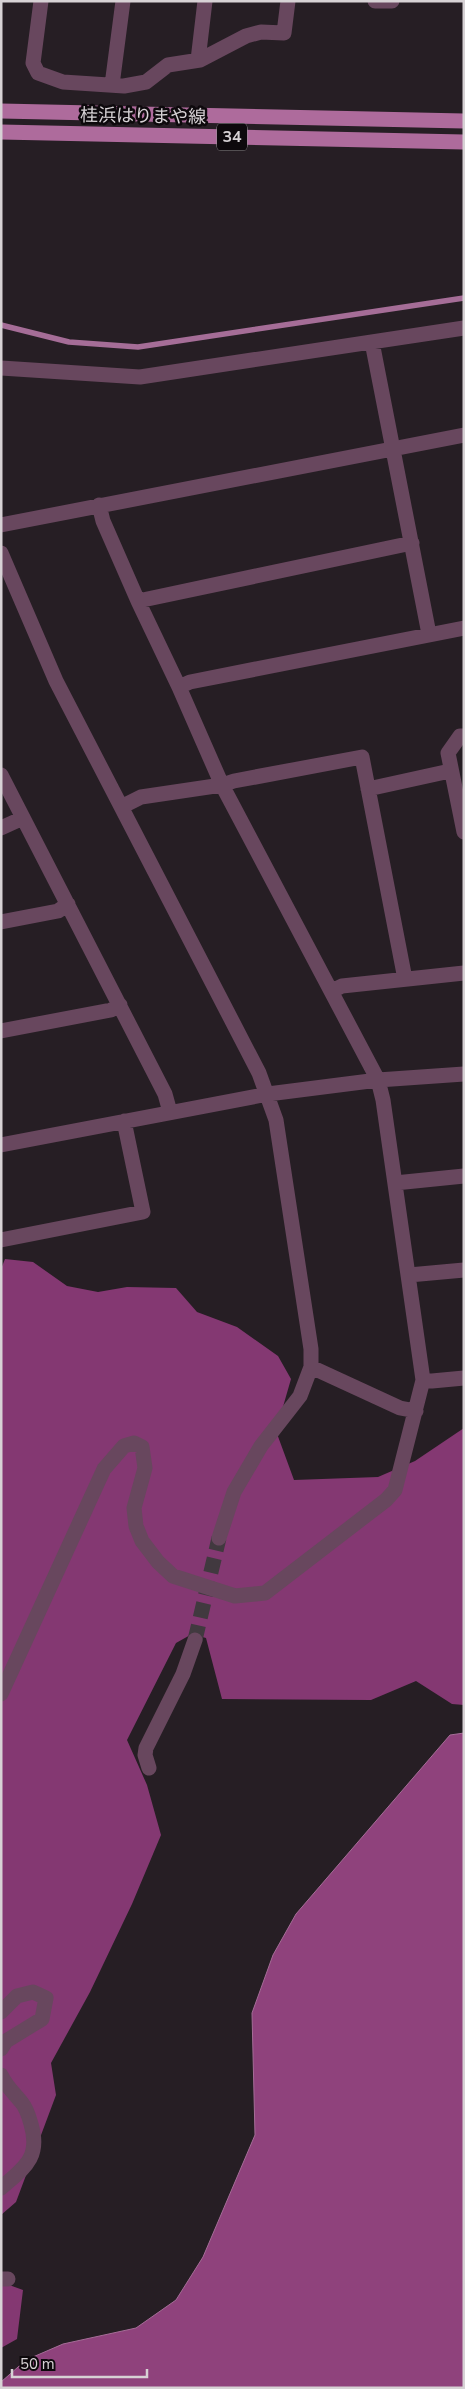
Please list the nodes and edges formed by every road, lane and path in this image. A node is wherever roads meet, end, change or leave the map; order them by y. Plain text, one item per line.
1 (40, 1) edge
2 (123, 1) edge
3 (205, 1) edge
4 (288, 1) edge
5 (374, 1) edge
6 (392, 1) edge
7 (198, 60) junction
8 (112, 85) junction
9 (1, 111) edge
10 (464, 120) edge
11 (1, 132) edge
12 (464, 142) edge
13 (464, 328) edge
14 (372, 342) junction
15 (1, 368) edge
16 (464, 435) edge
17 (394, 448) junction
18 (99, 505) junction
19 (1, 525) edge
20 (412, 543) junction
21 (1, 553) edge
22 (138, 601) junction
23 (464, 628) edge
24 (429, 634) junction
25 (179, 687) junction
26 (464, 736) edge
27 (450, 771) junction
28 (1, 775) edge
29 (222, 785) junction
30 (368, 789) junction
31 (122, 806) junction
32 (23, 818) junction
33 (1, 828) edge
34 (464, 832) edge
35 (68, 904) junction
36 (1, 922) edge
37 (464, 974) edge
38 (405, 980) junction
39 (332, 991) junction
40 (120, 1005) junction
41 (1, 1031) edge
42 (464, 1074) edge
43 (378, 1080) junction
44 (268, 1094) junction
45 (170, 1112) junction
46 (124, 1121) junction
47 (1, 1145) edge
48 (464, 1176) edge
49 (395, 1183) junction
50 (1, 1240) edge
51 (464, 1270) edge
52 (409, 1275) junction
53 (310, 1367) junction
54 (464, 1378) edge
55 (423, 1380) junction
56 (416, 1411) junction
57 (219, 1538) tunnel mouth
58 (195, 1640) tunnel mouth
59 (1, 1694) edge
60 (149, 1768) dead end
61 (1, 2012) edge
62 (1, 2049) edge
63 (1, 2075) edge
64 (1, 2188) edge

1 - 8 street
2 - 8 street
3 - 7 street
4 - 7 street
5 - 6 street
7 - 8 street
9 - 10 main road, 桂浜はりまや線 / 34
11 - 12 main road, 桂浜はりまや線 / 34
13 - 14 street
14 - 15 street
14 - 17 street
16 - 17 street
17 - 18 street
17 - 20 street
18 - 19 street
18 - 22 street
20 - 22 street
20 - 24 street
21 - 31 street
22 - 25 street
23 - 24 street
24 - 25 street
25 - 29 street
26 - 27 street
27 - 30 street
27 - 34 street
28 - 32 street
29 - 30 street
29 - 31 street
29 - 39 street
30 - 38 street
31 - 44 street
32 - 33 street
32 - 35 street
35 - 36 street
35 - 40 street
37 - 38 street
38 - 39 street
39 - 43 street
40 - 41 street
40 - 45 street
42 - 43 street
43 - 44 street
43 - 49 street
44 - 45 street
44 - 53 street
45 - 46 street
46 - 47 street
46 - 50 street
48 - 49 street
49 - 52 street
51 - 52 street
52 - 55 street
53 - 56 street
53 - 57 street
54 - 55 street
55 - 56 street
56 - 59 street
58 - 60 street
61 - 62 street
63 - 64 street

